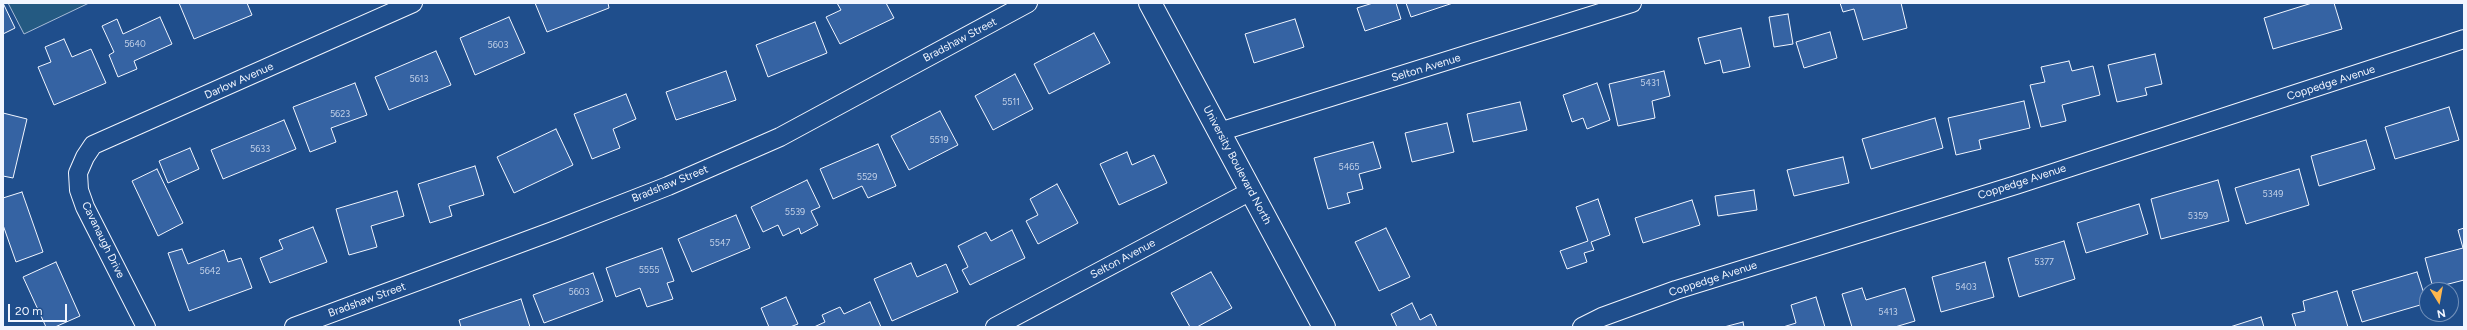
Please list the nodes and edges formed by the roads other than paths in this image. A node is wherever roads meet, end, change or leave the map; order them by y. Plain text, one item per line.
1 (414, 3) edge
2 (1028, 3) edge
3 (1150, 3) edge
4 (1632, 3) edge
5 (2464, 39) edge
6 (1220, 132) junction
7 (78, 173) joint
8 (1251, 191) junction
9 (146, 327) edge
10 (294, 327) edge
11 (995, 327) edge
12 (1324, 327) edge
13 (1582, 327) edge

1 - 7 street, Darlow Avenue
2 - 10 street, Bradshaw Street
3 - 6 street, University Boulevard North
4 - 6 street, Selton Avenue
5 - 13 street, Coppedge Avenue
6 - 8 street, University Boulevard North
7 - 9 street, Cavanaugh Drive
8 - 11 street, Selton Avenue
8 - 12 street, University Boulevard North

